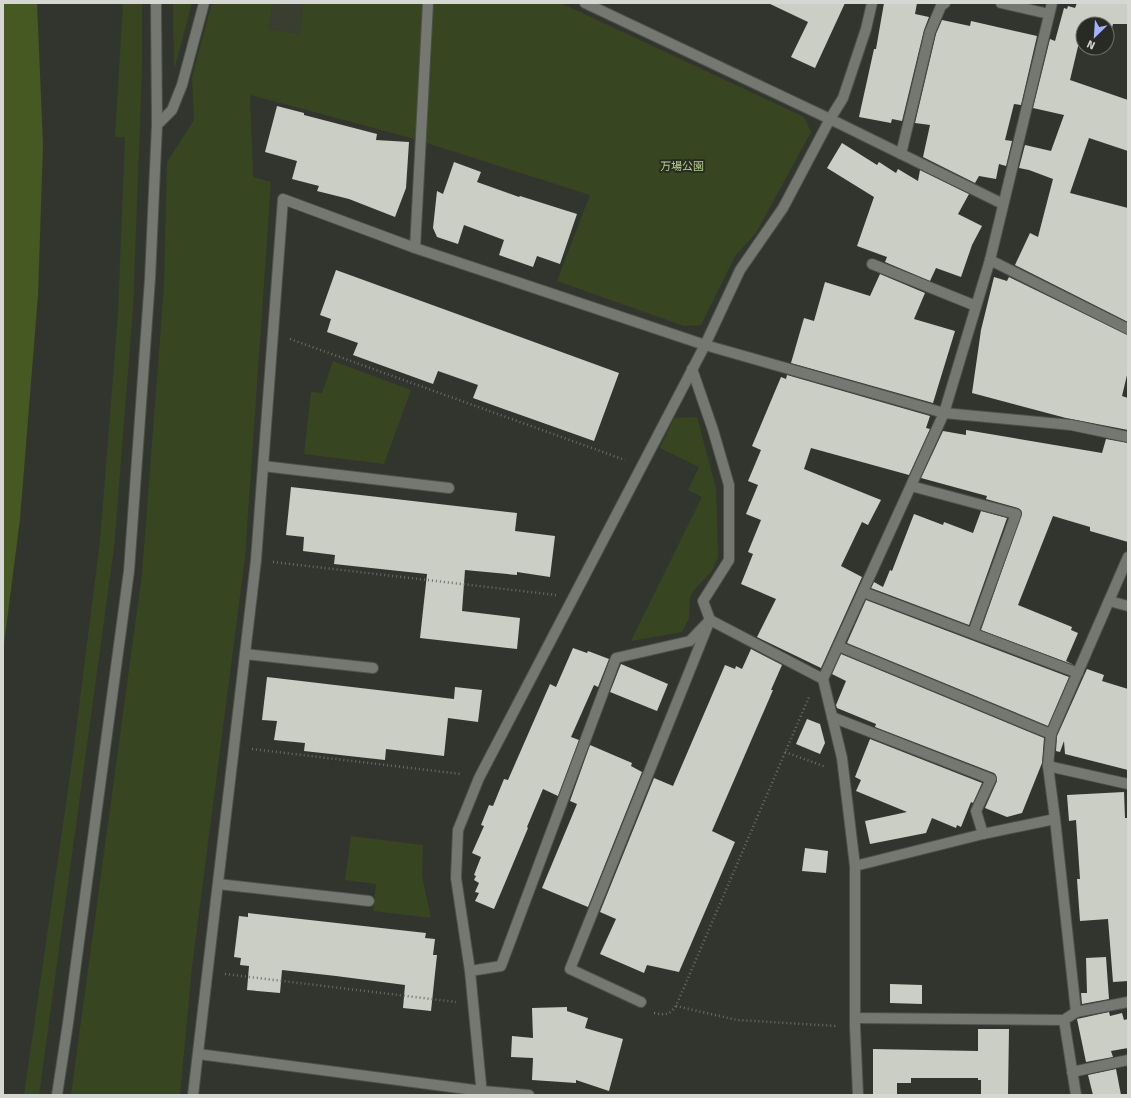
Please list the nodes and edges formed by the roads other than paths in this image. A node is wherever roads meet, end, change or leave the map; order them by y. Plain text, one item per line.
1 (156, 3) edge
2 (204, 3) edge
3 (428, 3) edge
4 (585, 3) edge
5 (872, 3) edge
6 (946, 3) edge
7 (1001, 3) edge
8 (1052, 3) edge
9 (1049, 14) junction
10 (830, 119) junction
11 (157, 125) junction
12 (901, 154) junction
13 (1004, 204) junction
14 (415, 248) junction
15 (990, 260) junction
16 (872, 264) dead end
17 (976, 306) junction
18 (1128, 329) edge
19 (705, 345) junction
20 (692, 369) junction
21 (944, 413) junction
22 (1128, 437) edge
23 (263, 466) junction
24 (911, 486) junction
25 (449, 488) dead end
26 (1128, 557) edge
27 (863, 592) junction
28 (1109, 601) junction
29 (1128, 606) edge
30 (710, 620) junction
31 (973, 633) junction
32 (838, 646) junction
33 (245, 654) junction
34 (373, 668) dead end
35 (1078, 673) junction
36 (820, 678) junction
37 (832, 717) junction
38 (1051, 734) junction
39 (1048, 766) junction
40 (1128, 784) edge
41 (1055, 820) junction
42 (983, 834) junction
43 (855, 866) junction
44 (218, 884) junction
45 (369, 901) dead end
46 (470, 971) junction
47 (641, 1002) road end
48 (1128, 1002) edge
49 (1076, 1012) junction
50 (1064, 1020) junction
51 (855, 1023) junction
52 (198, 1054) junction
53 (1128, 1060) edge
54 (1072, 1072) junction
55 (482, 1093) edge
56 (57, 1095) edge
57 (193, 1095) edge
58 (529, 1095) edge
59 (858, 1095) edge
60 (1076, 1095) edge

1 - 11 street
2 - 11 street
3 - 14 street
4 - 10 street
5 - 10 street
6 - 12 street
7 - 9 street
8 - 9 street
9 - 13 street
10 - 12 street
10 - 19 street
11 - 56 street
12 - 13 street
13 - 15 street
14 - 19 street
14 - 23 street
15 - 17 street
15 - 18 street
16 - 17 street
17 - 21 street
19 - 20 street
19 - 21 street
20 - 30 street
20 - 46 street
21 - 22 street
21 - 24 street
23 - 25 street
23 - 33 street
24 - 27 street
24 - 31 street
26 - 28 street
27 - 31 street
27 - 32 street
28 - 29 street
28 - 35 street
30 - 36 street
30 - 46 street
30 - 47 street
31 - 35 street
32 - 36 street
32 - 38 street
33 - 34 street
33 - 44 street
35 - 38 street
36 - 37 street
37 - 42 street
37 - 43 street
38 - 39 street
39 - 40 street
39 - 41 street
41 - 42 street
41 - 49 street
42 - 43 street
43 - 51 street
44 - 45 street
44 - 52 street
46 - 55 street
48 - 49 street
49 - 50 street
50 - 51 street
50 - 54 street
51 - 59 street
52 - 55 street
52 - 57 street
53 - 54 street
54 - 60 street
55 - 58 street

